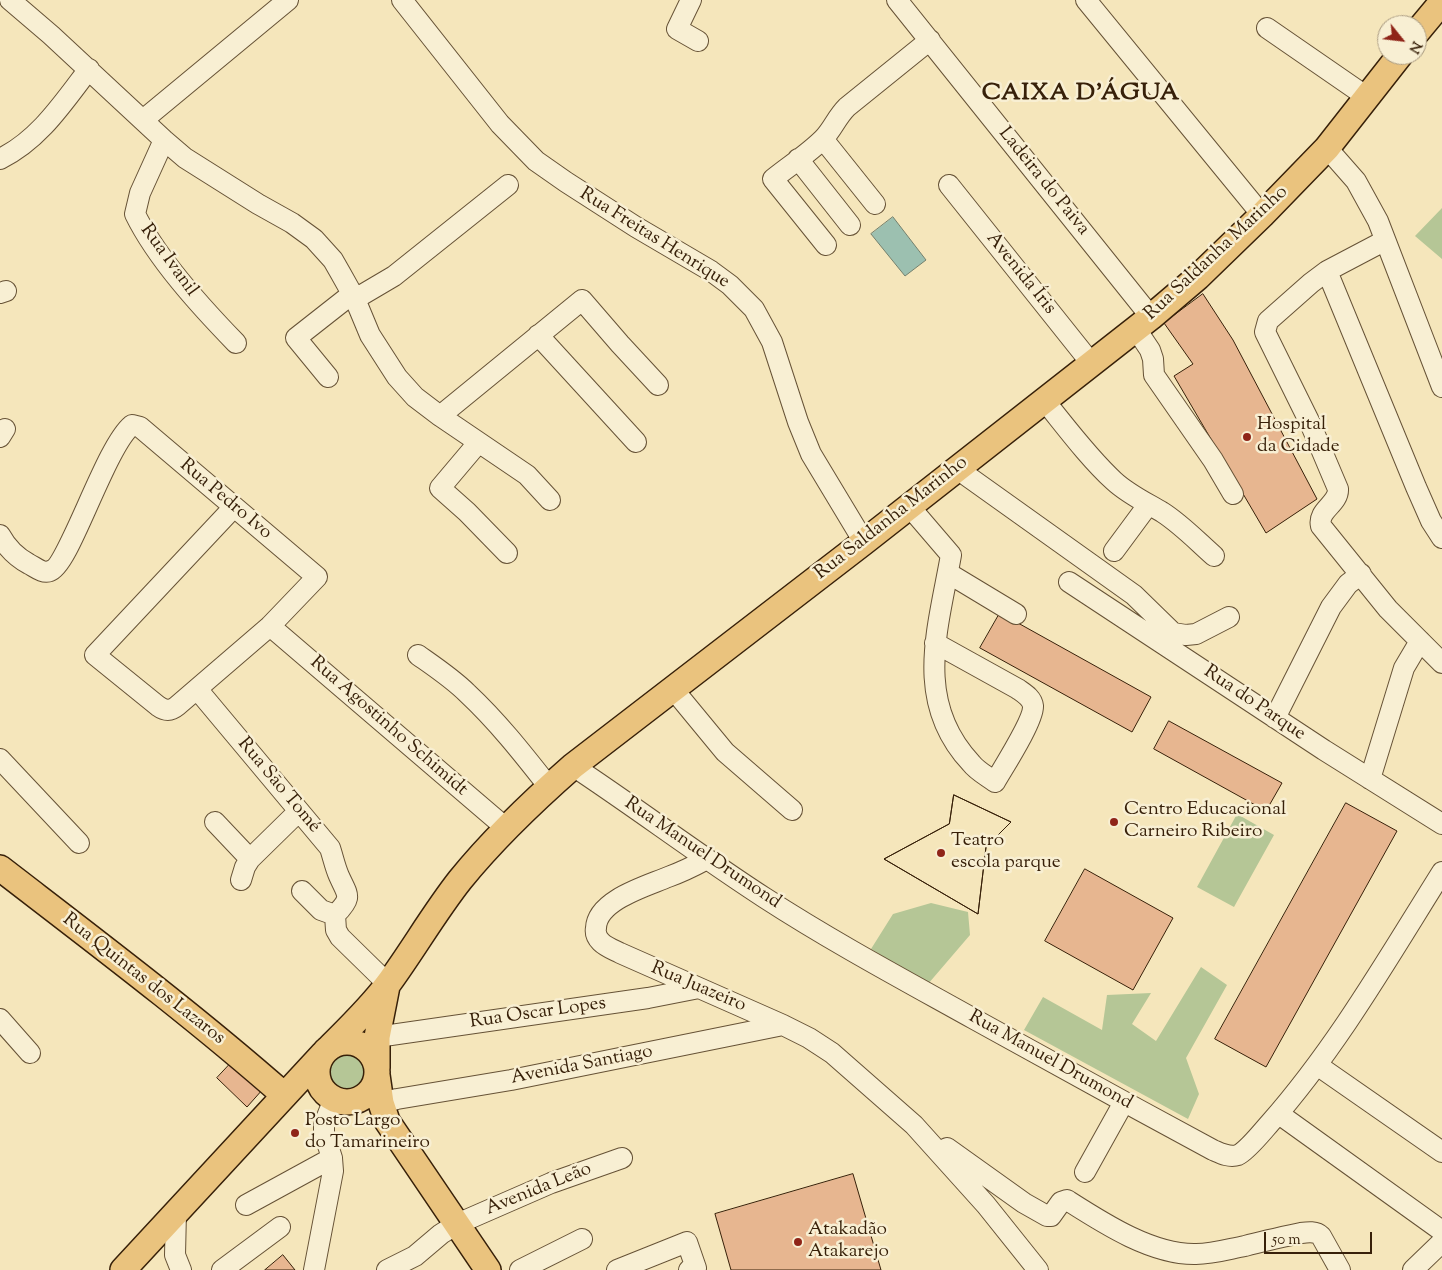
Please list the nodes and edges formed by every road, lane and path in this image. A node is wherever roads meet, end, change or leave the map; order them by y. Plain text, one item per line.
1 (10, 0) edge
2 (288, 0) edge
3 (402, 0) edge
4 (691, 0) edge
5 (896, 0) edge
6 (1086, 0) edge
7 (1442, 2) edge
8 (1427, 20) edge
9 (1267, 28) dead end
10 (930, 40) junction
11 (698, 41) dead end
12 (1392, 65) edge
13 (89, 69) junction
14 (1367, 97) junction
15 (143, 120) junction
16 (823, 139) junction
17 (164, 140) junction
18 (1327, 148) junction
19 (0, 159) edge
20 (798, 159) junction
21 (508, 185) dead end
22 (949, 185) dead end
23 (875, 204) dead end
24 (1262, 215) junction
25 (850, 225) dead end
26 (1384, 241) junction
27 (826, 245) dead end
28 (1327, 271) junction
29 (353, 296) junction
30 (1143, 323) junction
31 (538, 335) junction
32 (236, 343) dead end
33 (1091, 363) junction
34 (328, 377) dead end
35 (658, 384) dead end
36 (1442, 387) edge
37 (1051, 408) junction
38 (440, 416) junction
39 (636, 442) dead end
40 (478, 443) junction
41 (956, 468) junction
42 (1233, 494) dead end
43 (550, 500) dead end
44 (1148, 505) junction
45 (909, 506) junction
46 (233, 508) junction
47 (1442, 538) edge
48 (864, 542) junction
49 (2, 547) edge
50 (1114, 551) dead end
51 (507, 552) dead end
52 (1214, 556) dead end
53 (948, 573) junction
54 (1361, 574) junction
55 (1069, 582) dead end
56 (1016, 614) dead end
57 (1229, 617) dead end
58 (270, 626) junction
59 (1420, 641) junction
60 (935, 643) junction
61 (418, 655) dead end
62 (1442, 663) edge
63 (197, 689) junction
64 (673, 689) junction
65 (1275, 718) junction
66 (0, 759) edge
67 (573, 766) junction
68 (1370, 779) junction
69 (549, 787) junction
70 (792, 810) dead end
71 (298, 811) junction
72 (215, 822) dead end
73 (1442, 824) edge
74 (506, 828) junction
75 (79, 843) dead end
76 (250, 859) junction
77 (707, 860) junction
78 (0, 868) edge
79 (1442, 872) edge
80 (241, 880) dead end
81 (302, 891) dead end
82 (335, 915) junction
83 (382, 978) junction
84 (699, 988) junction
85 (0, 1020) edge
86 (783, 1025) junction
87 (377, 1037) junction
88 (326, 1051) junction
89 (30, 1053) dead end
90 (1317, 1065) junction
91 (377, 1072) junction
92 (284, 1095) junction
93 (334, 1099) junction
94 (1124, 1102) junction
95 (384, 1112) junction
96 (1279, 1114) junction
97 (914, 1124) junction
98 (1442, 1152) edge
99 (332, 1158) junction
100 (622, 1158) dead end
101 (1086, 1172) dead end
102 (246, 1205) dead end
103 (176, 1212) junction
104 (457, 1224) junction
105 (280, 1227) dead end
106 (1442, 1231) edge
107 (582, 1239) dead end
108 (1442, 1242) edge
109 (132, 1266) edge
110 (181, 1270) edge
111 (222, 1270) edge
112 (314, 1270) edge
113 (386, 1270) edge
114 (488, 1270) edge
115 (520, 1270) edge
116 (617, 1270) edge
117 (689, 1270) edge
118 (1038, 1270) edge
119 (1340, 1270) edge
120 (1413, 1270) edge

1 - 13 street
2 - 15 street
3 - 48 street, Rua Freitas Henrique
4 - 11 street
5 - 10 street, Ladeira do Paiva
6 - 24 street
7 - 8 main road
9 - 14 street
10 - 16 street
10 - 30 street, Ladeira do Paiva
12 - 14 main road, Rua Saldanha Marinho
13 - 15 street
13 - 19 street
14 - 18 main road, Rua Saldanha Marinho
15 - 17 street
16 - 20 street
16 - 23 street
17 - 29 street
17 - 32 street, Rua Ivanil
18 - 24 main road, Rua Saldanha Marinho
18 - 26 street
20 - 25 street
20 - 27 street
21 - 29 street
22 - 33 street, Avenida Íris
24 - 30 main road, Rua Saldanha Marinho
26 - 28 street
26 - 36 street
28 - 47 street
28 - 54 street
29 - 34 street
29 - 38 street
30 - 33 main road, Rua Saldanha Marinho
30 - 42 street, Ladeira do Paiva
31 - 35 street
31 - 38 street
31 - 39 street
33 - 37 main road, Rua Saldanha Marinho
37 - 41 main road, Rua Saldanha Marinho
37 - 44 street
38 - 40 street
40 - 43 street
40 - 51 street
41 - 45 main road, Rua Saldanha Marinho
41 - 57 street
44 - 50 street
44 - 52 street
45 - 48 main road, Rua Saldanha Marinho
45 - 53 street
46 - 49 street, Rua Pedro Ivo
46 - 58 street, Rua Pedro Ivo
46 - 63 street
48 - 64 main road, Rua Saldanha Marinho
53 - 56 street
53 - 60 street
54 - 59 street
54 - 65 street
55 - 65 street, Rua do Parque
58 - 63 street
58 - 74 street, Rua Agostinho Schimidt
59 - 62 street
59 - 68 street
60 - 60 street
61 - 69 street
63 - 71 street, Rua Sāo Tomé
64 - 67 main road, Rua Saldanha Marinho
64 - 70 street
65 - 68 street, Rua do Parque
66 - 75 street
67 - 69 main road, Rua Saldanha Marinho
67 - 77 street, Rua Manuel Drumond
68 - 73 street, Rua do Parque
69 - 74 main road, Rua Saldanha Marinho
71 - 76 street
71 - 82 street, Rua Sāo Tomé
72 - 76 street
74 - 83 main road, Rua Saldanha Marinho
76 - 80 street
77 - 84 street, Rua Juazeiro
77 - 94 street, Rua Manuel Drumond
78 - 92 main road, Rua Quintas dos Lazaros
79 - 90 street, Rua Manuel Drumond
81 - 82 street
82 - 83 street
83 - 87 main road, Rua Saldanha Marinho
83 - 88 main road, Rua Saldanha Marinho
84 - 86 street, Rua Juazeiro
84 - 87 street, Rua Oscar Lopes
85 - 89 street
86 - 95 street, Avenida Santiago
86 - 97 street, Rua Juazeiro
87 - 91 main road, Rua Saldanha Marinho
88 - 91 main road
88 - 92 main road, Rua Saldanha Marinho
88 - 93 main road
90 - 96 street, Rua Manuel Drumond
90 - 98 street
91 - 93 main road
91 - 95 main road
92 - 93 main road
92 - 103 main road, Rua Saldanha Marinho
93 - 95 main road
93 - 99 street
94 - 96 street, Rua Manuel Drumond
94 - 101 street
95 - 104 main road
96 - 106 street
97 - 118 street, Rua Juazeiro
97 - 119 street, Rua Juazeiro
99 - 102 street
99 - 112 street
100 - 104 street, Avenida Leão
103 - 109 main road, Rua Saldanha Marinho
103 - 110 street
104 - 113 street, Avenida Leão
104 - 114 main road
105 - 111 street
107 - 115 street
108 - 120 street
116 - 117 street

